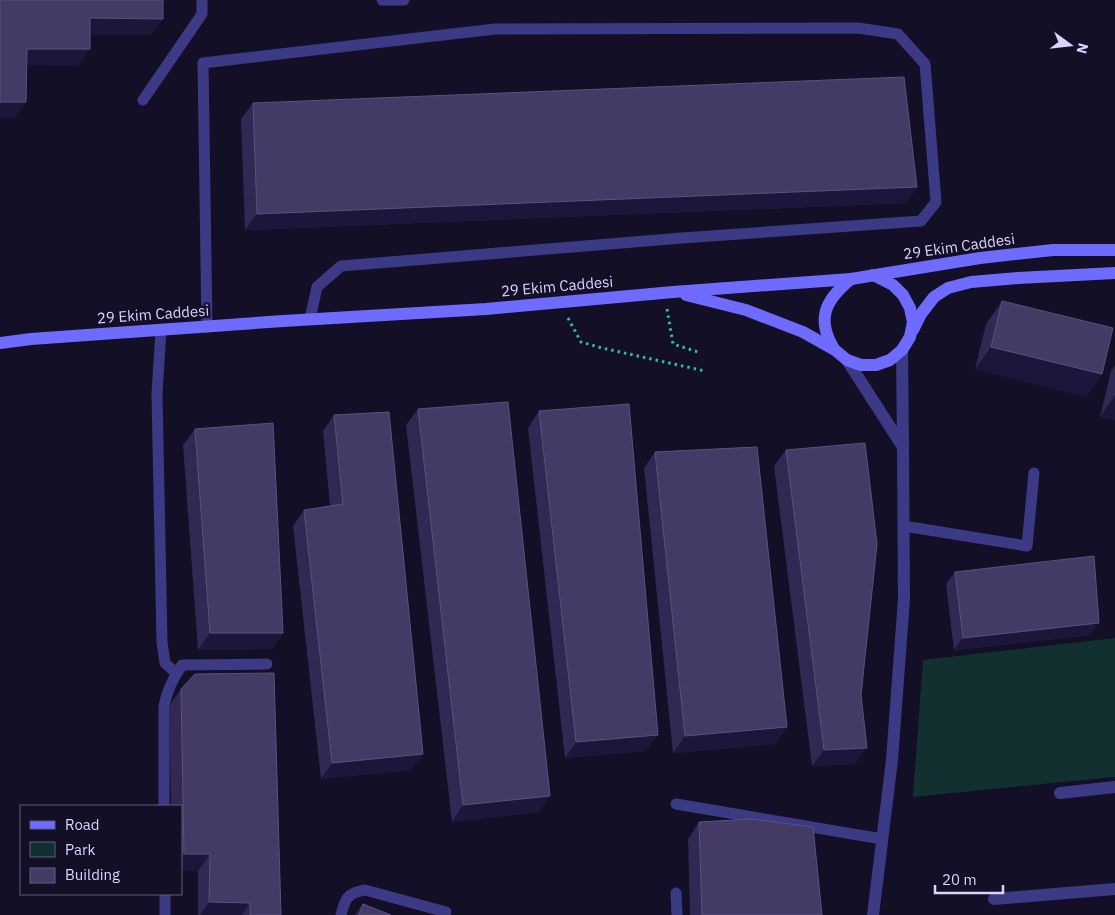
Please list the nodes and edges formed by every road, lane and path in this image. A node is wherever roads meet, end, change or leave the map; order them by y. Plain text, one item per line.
1 (202, 0) edge
2 (382, 0) edge
3 (404, 0) edge
4 (144, 100) dead end
5 (1115, 250) edge
6 (1115, 273) edge
7 (873, 276) junction
8 (851, 279) junction
9 (669, 293) junction
10 (559, 302) junction
11 (310, 319) junction
12 (206, 327) junction
13 (161, 330) junction
14 (910, 337) junction
15 (0, 343) edge
16 (835, 350) junction
17 (902, 350) junction
18 (698, 352) dead end
19 (847, 360) junction
20 (706, 371) dead end
21 (903, 447) junction
22 (1034, 473) dead end
23 (904, 526) junction
24 (267, 664) dead end
25 (176, 673) junction
26 (1115, 787) edge
27 (1060, 793) dead end
28 (676, 804) dead end
29 (164, 805) edge
30 (882, 839) junction
31 (1115, 889) edge
32 (676, 893) dead end
33 (165, 895) edge
34 (994, 899) dead end
35 (446, 912) dead end
36 (165, 915) edge
37 (341, 915) edge
38 (677, 915) edge
39 (873, 915) edge

1 - 4 lane
2 - 3 lane
5 - 7 main road, 29 Ekim Caddesi
6 - 14 main road
7 - 8 main road, 29 Ekim Caddesi
7 - 14 main road
8 - 9 main road, 29 Ekim Caddesi
8 - 16 main road
9 - 10 main road, 29 Ekim Caddesi
9 - 16 main road
9 - 18 path
10 - 11 main road, 29 Ekim Caddesi
10 - 20 path
11 - 12 main road, 29 Ekim Caddesi
11 - 12 lane
12 - 13 main road, 29 Ekim Caddesi
13 - 15 main road, 29 Ekim Caddesi
13 - 25 lane
14 - 17 main road
16 - 19 main road
17 - 19 main road
17 - 21 street
19 - 21 street
21 - 23 street
22 - 23 lane
23 - 30 street
24 - 25 lane
25 - 29 lane
26 - 27 street
28 - 30 lane
30 - 39 street
31 - 34 street
32 - 38 lane
33 - 36 lane
35 - 37 lane

